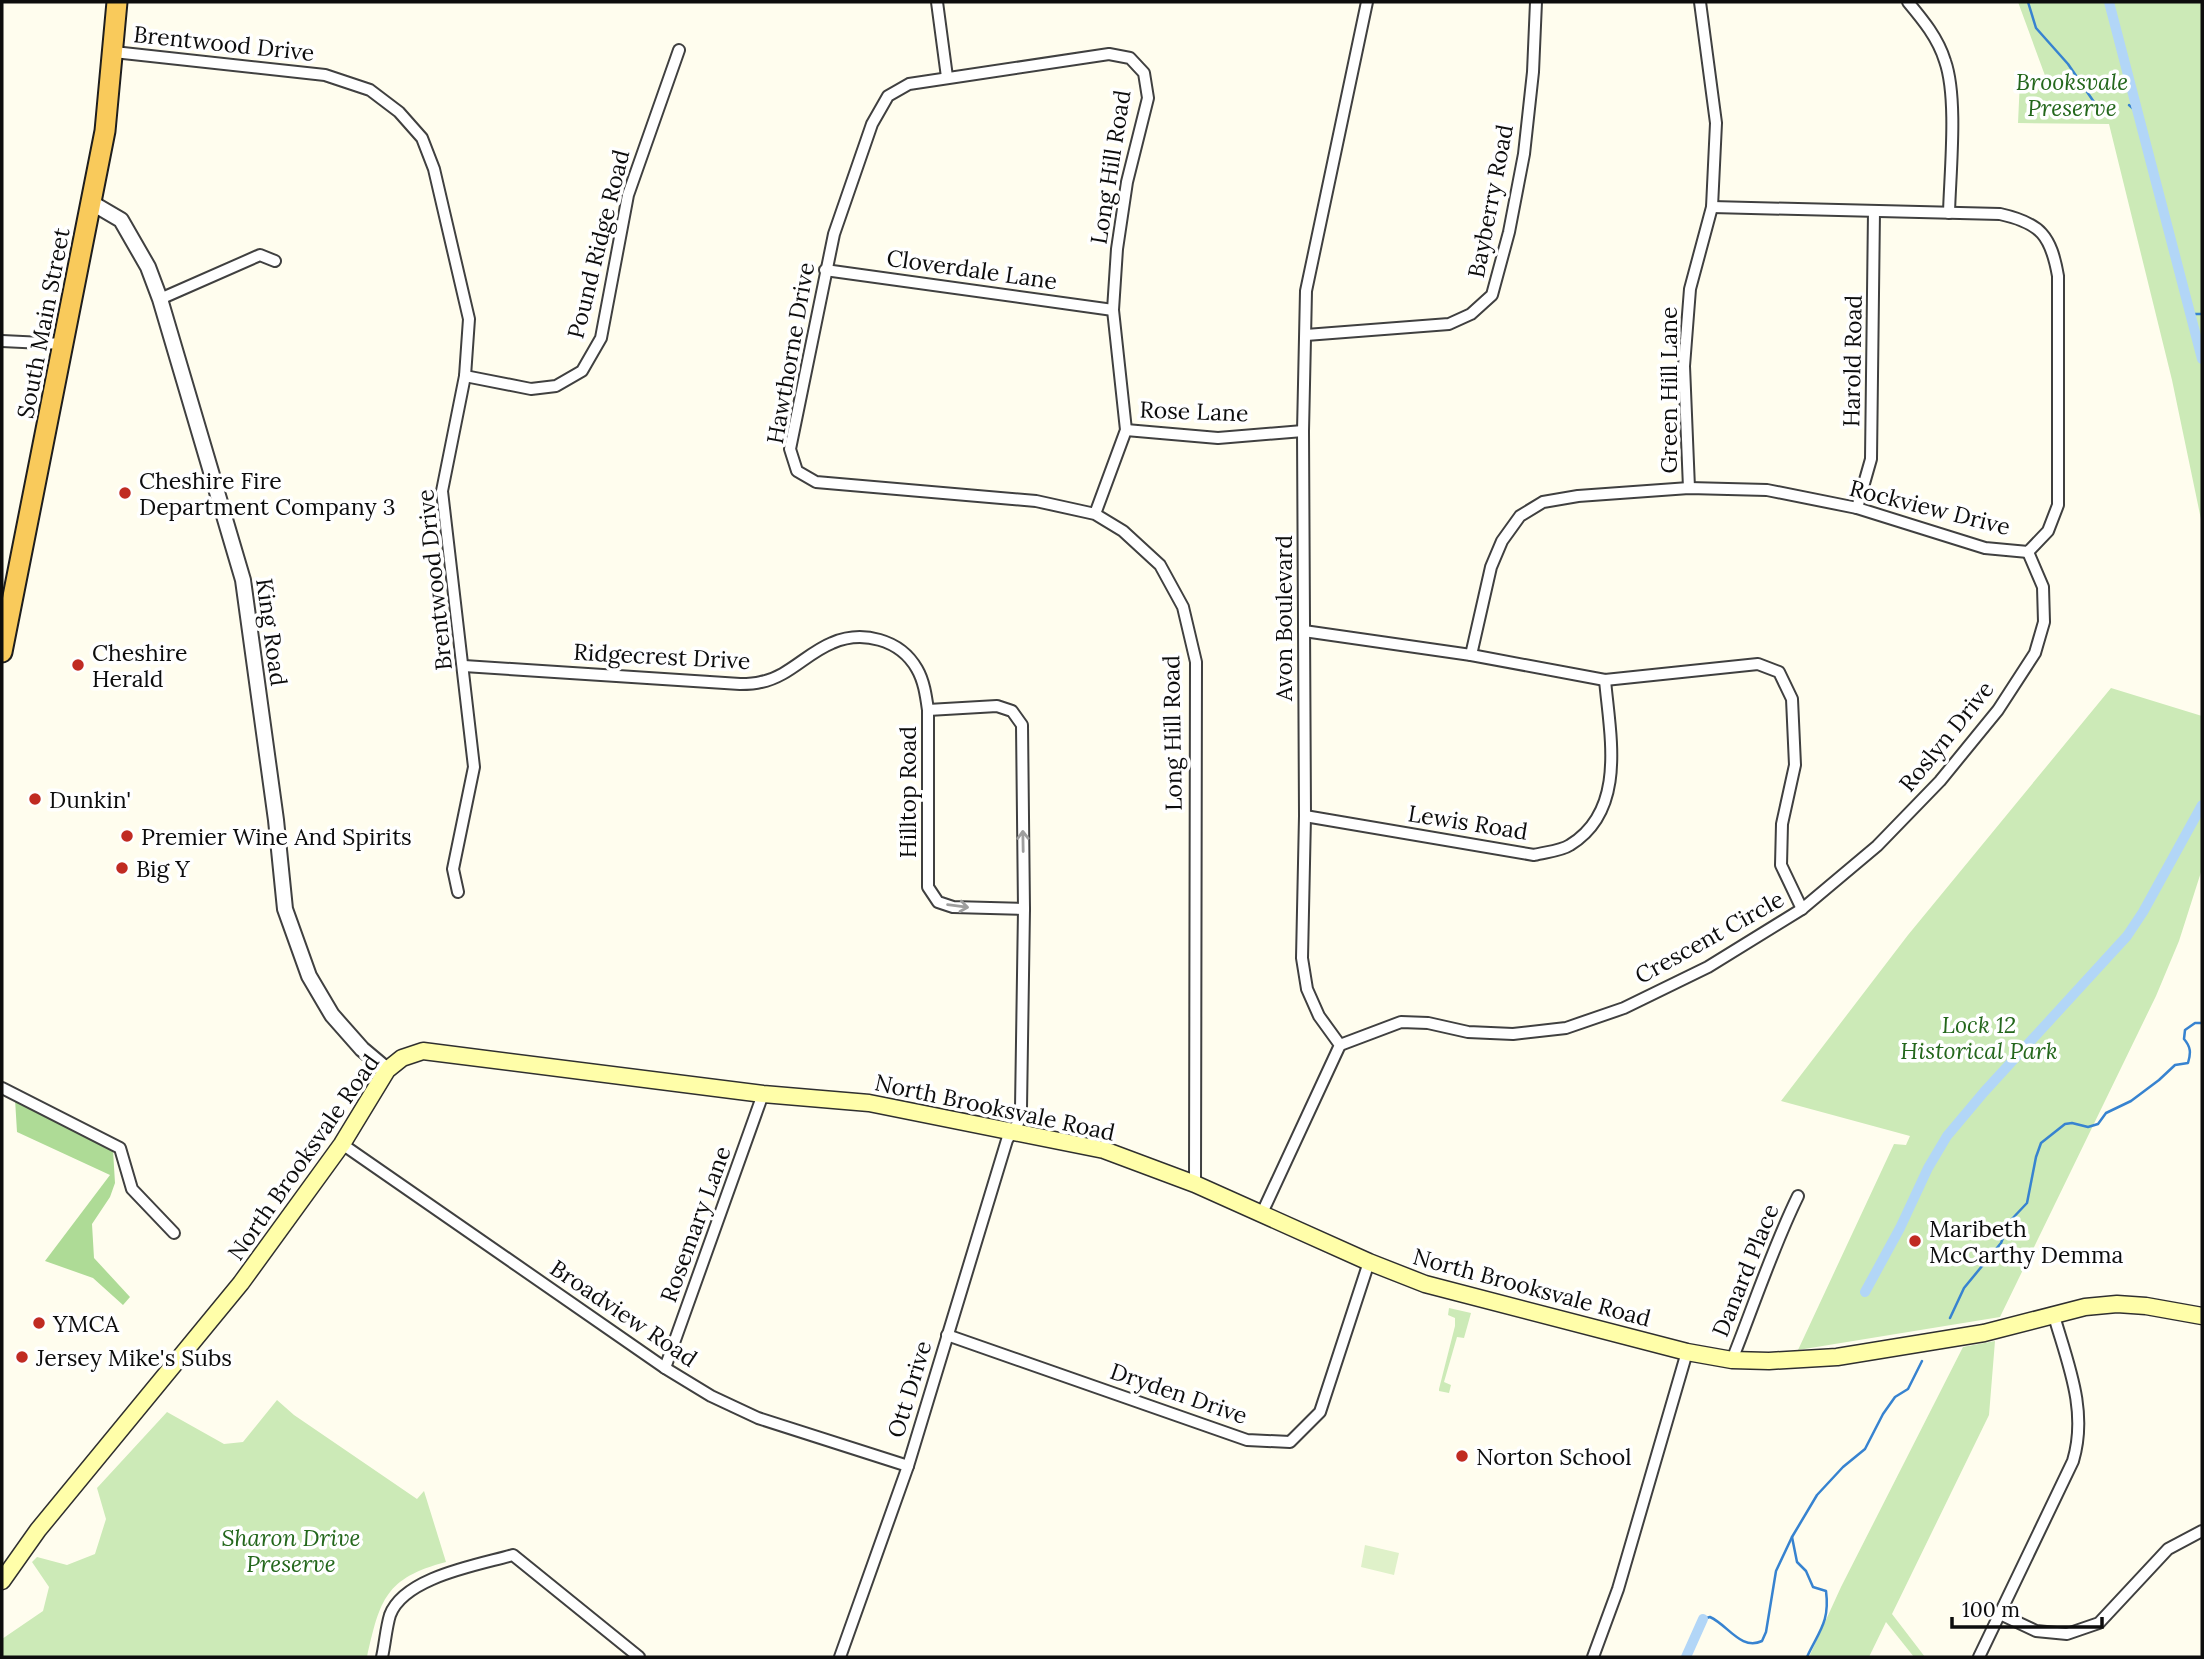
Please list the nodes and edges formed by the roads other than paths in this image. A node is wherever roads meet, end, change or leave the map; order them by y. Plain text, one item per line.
1 (117, 2) edge
2 (937, 2) edge
3 (1367, 2) edge
4 (1536, 2) edge
5 (1700, 2) edge
6 (1908, 2) edge
7 (679, 50) dead end
8 (114, 52) junction
9 (947, 77) junction
10 (92, 203) junction
11 (1712, 207) junction
12 (1874, 211) junction
13 (1949, 213) junction
14 (275, 261) dead end
15 (825, 270) junction
16 (160, 299) junction
17 (1113, 310) junction
18 (1306, 335) junction
19 (2, 341) edge
20 (64, 344) junction
21 (465, 376) junction
22 (1126, 430) junction
23 (1303, 431) junction
24 (1689, 488) junction
25 (1857, 508) junction
26 (1095, 514) junction
27 (2028, 552) junction
28 (1304, 631) junction
29 (2, 652) edge
30 (1471, 655) junction
31 (464, 666) junction
32 (1605, 680) junction
33 (929, 710) junction
34 (1305, 816) junction
35 (458, 892) dead end
36 (1024, 909) junction
37 (1801, 909) junction
38 (1340, 1045) junction
39 (387, 1070) junction
40 (2, 1088) edge
41 (763, 1094) junction
42 (1013, 1131) junction
43 (342, 1144) junction
44 (1195, 1184) junction
45 (1798, 1196) dead end
46 (1262, 1213) junction
47 (174, 1233) dead end
48 (1369, 1262) junction
49 (2054, 1316) junction
50 (2202, 1316) edge
51 (947, 1335) junction
52 (1687, 1352) junction
53 (1732, 1360) junction
54 (665, 1367) junction
55 (908, 1466) junction
56 (2202, 1531) edge
57 (2, 1581) edge
58 (2000, 1614) junction
59 (382, 1657) edge
60 (639, 1657) edge
61 (840, 1657) edge
62 (1593, 1657) edge
63 (1979, 1657) edge

1 - 8 highway, South Main Street
2 - 9 street
3 - 18 street, Avon Boulevard
4 - 18 street, Bayberry Road
5 - 11 street, Green Hill Lane
6 - 13 street
7 - 21 street, Pound Ridge Road
8 - 10 highway, South Main Street
8 - 21 street, Brentwood Drive
9 - 15 street, Hawthorne Drive
9 - 17 street, Long Hill Road
10 - 16 street, King Road
10 - 20 highway, South Main Street
11 - 12 street, Rockview Drive
11 - 24 street, Green Hill Lane
12 - 13 street, Rockview Drive
12 - 25 street, Harold Road
13 - 27 street, Rockview Drive
14 - 16 street
15 - 17 street, Cloverdale Lane
15 - 26 street, Hawthorne Drive
16 - 39 street, King Road
17 - 22 street, Long Hill Road
18 - 23 street, Avon Boulevard
19 - 20 street
20 - 29 highway, South Main Street
21 - 31 street, Brentwood Drive
22 - 23 street, Rose Lane
22 - 26 street, Long Hill Road
23 - 28 street, Avon Boulevard
24 - 25 street, Rockview Drive
24 - 30 street, Rockview Drive
25 - 27 street, Rockview Drive
26 - 44 street, Long Hill Road
27 - 37 street, Roslyn Drive
28 - 30 street, Crescent Circle
28 - 34 street, Avon Boulevard
30 - 32 street, Crescent Circle
31 - 33 street, Ridgecrest Drive
31 - 35 street, Brentwood Drive
32 - 34 street, Lewis Road
32 - 37 street, Crescent Circle
33 -> 36 street, Hilltop Road
36 -> 33 street, Hilltop Road
34 - 38 street, Avon Boulevard
36 - 42 street, Hilltop Road
37 - 38 street, Crescent Circle
38 - 46 street
39 - 41 main road, North Brooksvale Road
39 - 43 main road, North Brooksvale Road
40 - 47 street
41 - 42 main road, North Brooksvale Road
41 - 54 street, Rosemary Lane
42 - 44 main road, North Brooksvale Road
42 - 51 street, Ott Drive
43 - 54 street, Broadview Road
43 - 57 main road, North Brooksvale Road
44 - 46 main road, North Brooksvale Road
45 - 53 street, Danard Place
46 - 48 main road, North Brooksvale Road
48 - 51 street, Dryden Drive
48 - 52 main road, North Brooksvale Road
49 - 50 main road, North Brooksvale Road
49 - 53 main road, North Brooksvale Road
49 - 58 street
51 - 55 street, Ott Drive
52 - 53 main road, North Brooksvale Road
52 - 62 street
54 - 55 street, Broadview Road
55 - 61 street, Ott Drive
56 - 58 street
58 - 63 street
59 - 60 street

